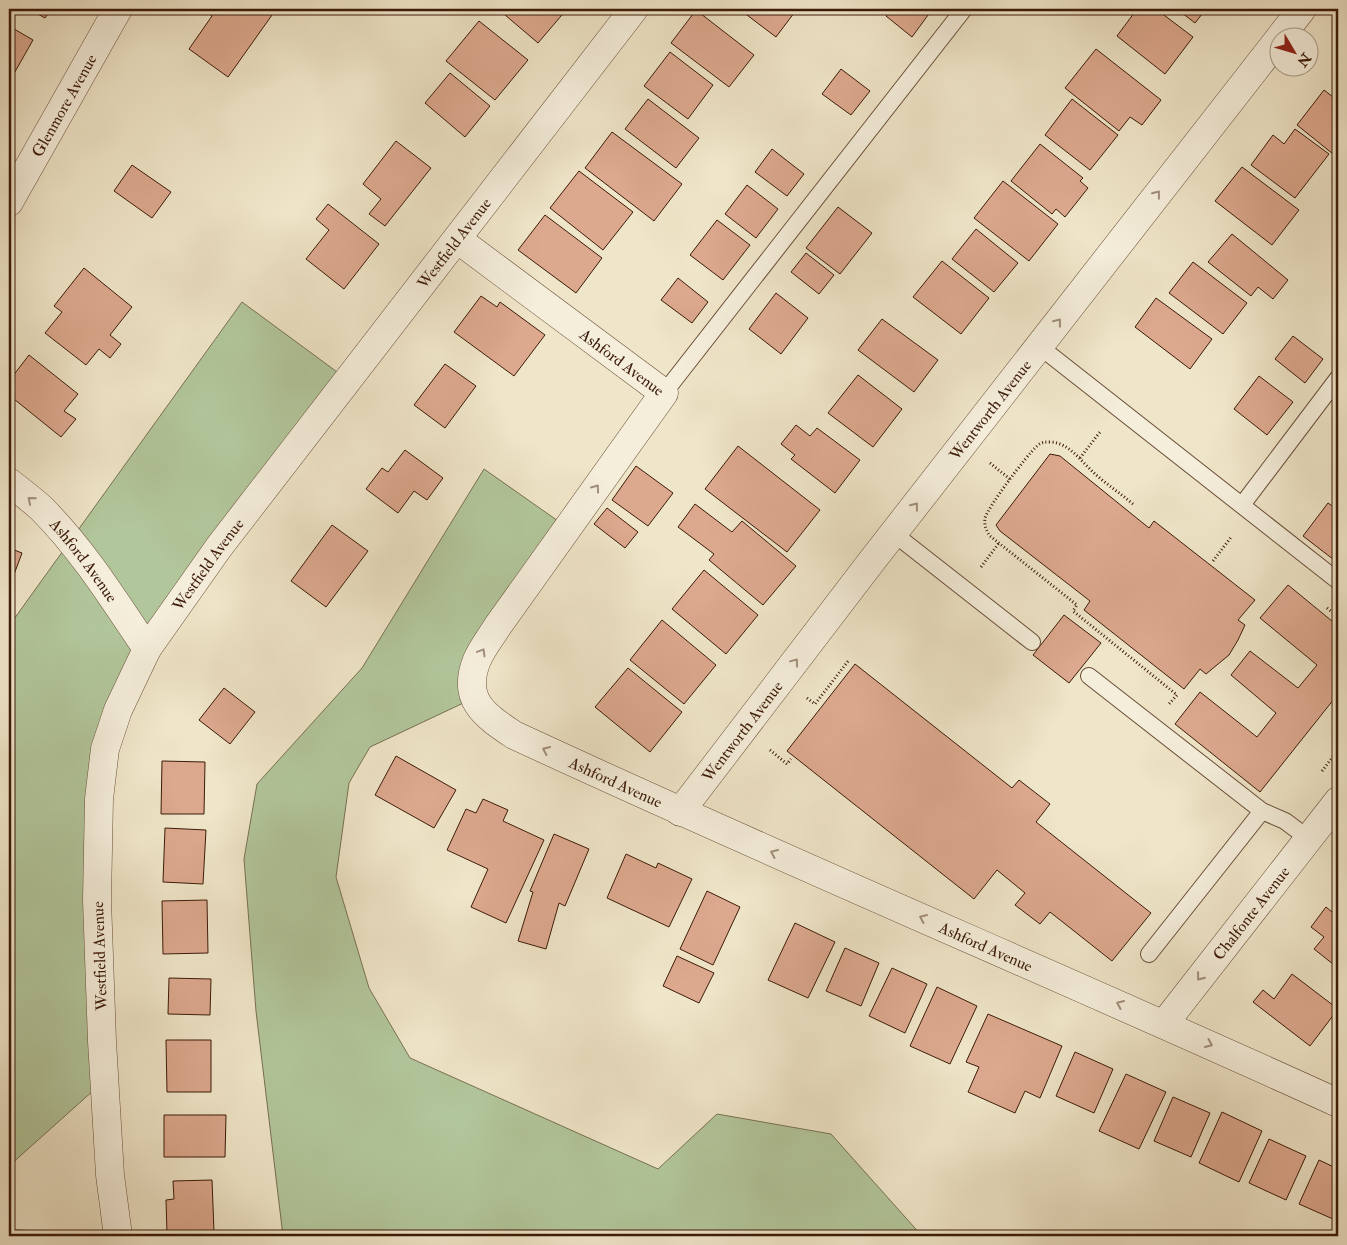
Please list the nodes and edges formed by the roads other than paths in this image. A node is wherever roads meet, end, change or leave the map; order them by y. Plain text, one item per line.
1 (118, 9) edge
2 (634, 9) edge
3 (964, 9) edge
4 (1302, 9) edge
5 (9, 202) edge
6 (457, 239) junction
7 (1039, 346) junction
8 (1338, 378) edge
9 (664, 393) junction
10 (9, 482) edge
11 (1242, 505) junction
12 (893, 533) junction
13 (1338, 582) edge
14 (1032, 642) dead end
15 (146, 649) junction
16 (1089, 676) dead end
17 (1338, 801) edge
18 (1262, 811) junction
19 (680, 812) junction
20 (1309, 839) junction
21 (1149, 954) dead end
22 (1164, 1024) junction
23 (1338, 1103) edge
24 (118, 1236) edge

1 - 5 street, Glenmore Avenue
2 - 6 street, Westfield Avenue
3 - 9 lane
7 -> 4 street, Wentworth Avenue
6 - 9 street, Ashford Avenue
6 - 15 street, Westfield Avenue
7 - 11 lane
12 -> 7 street, Wentworth Avenue
8 - 11 lane
19 -> 9 street, Ashford Avenue
15 -> 10 street, Ashford Avenue
11 - 13 lane
12 - 14 lane
19 -> 12 street, Wentworth Avenue
15 - 24 street, Westfield Avenue
16 - 18 lane
17 - 20 street, Chalfonte Avenue
18 - 20 lane
18 - 21 lane
22 -> 19 street, Ashford Avenue
20 -> 22 street, Chalfonte Avenue
22 -> 23 street, Ashford Avenue

